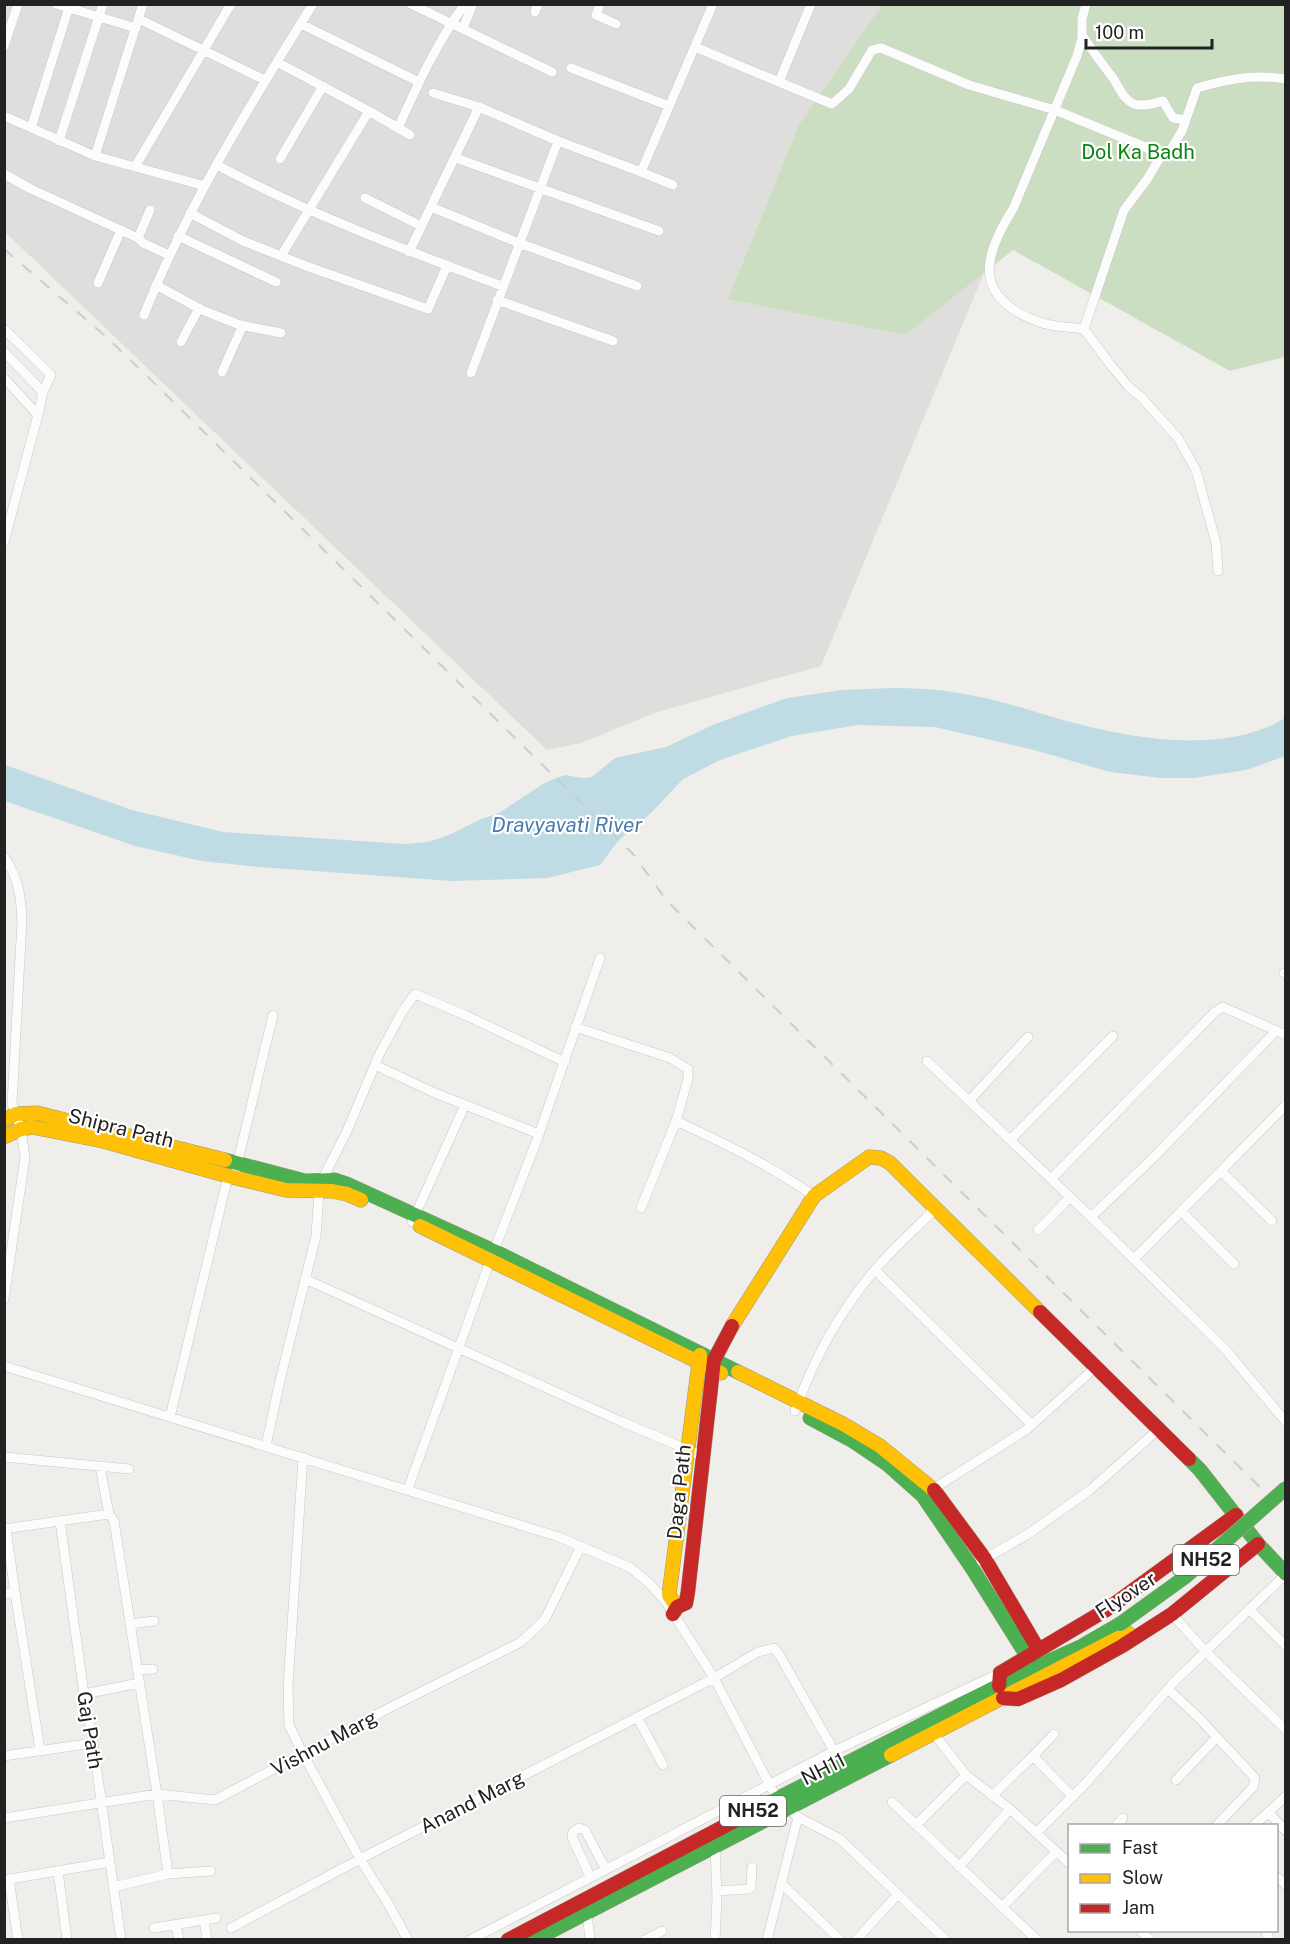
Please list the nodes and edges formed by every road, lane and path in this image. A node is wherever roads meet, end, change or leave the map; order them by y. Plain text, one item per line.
1 (18, 4) edge
2 (56, 4) edge
3 (103, 4) edge
4 (144, 4) edge
5 (231, 4) edge
6 (313, 4) edge
7 (411, 4) edge
8 (465, 4) edge
9 (473, 4) edge
10 (600, 4) edge
11 (811, 4) edge
12 (1086, 4) edge
13 (710, 6) edge
14 (70, 7) edge
15 (98, 17) junction
16 (139, 19) junction
17 (452, 23) junction
18 (301, 24) junction
19 (616, 24) dead end
20 (136, 28) junction
21 (463, 28) junction
22 (1082, 35) junction
23 (4, 46) edge
24 (695, 47) junction
25 (204, 51) junction
26 (277, 62) junction
27 (571, 68) dead end
28 (552, 72) dead end
29 (1286, 79) edge
30 (265, 80) junction
31 (419, 82) junction
32 (779, 82) junction
33 (323, 86) junction
34 (433, 93) dead end
35 (669, 106) junction
36 (479, 107) junction
37 (1055, 110) junction
38 (369, 111) junction
39 (4, 116) edge
40 (1186, 120) junction
41 (31, 128) junction
42 (398, 128) junction
43 (410, 135) dead end
44 (59, 141) junction
45 (558, 141) junction
46 (1162, 154) junction
47 (95, 156) junction
48 (456, 158) junction
49 (280, 159) dead end
50 (217, 165) junction
51 (135, 167) junction
52 (641, 172) junction
53 (4, 174) edge
54 (673, 185) dead end
55 (205, 186) junction
56 (540, 189) junction
57 (365, 198) dead end
58 (431, 207) junction
59 (150, 210) dead end
60 (309, 210) junction
61 (190, 213) junction
62 (421, 226) junction
63 (121, 230) junction
64 (659, 231) dead end
65 (178, 237) junction
66 (138, 238) junction
67 (519, 243) junction
68 (409, 252) junction
69 (169, 255) junction
70 (281, 256) junction
71 (447, 266) junction
72 (276, 282) dead end
73 (98, 283) dead end
74 (156, 285) junction
75 (502, 286) junction
76 (637, 286) dead end
77 (497, 300) junction
78 (199, 308) junction
79 (144, 315) dead end
80 (243, 326) junction
81 (4, 329) edge
82 (1084, 329) junction
83 (281, 333) dead end
84 (613, 341) dead end
85 (182, 342) dead end
86 (4, 352) edge
87 (222, 372) dead end
88 (471, 373) dead end
89 (4, 378) edge
90 (43, 392) junction
91 (38, 414) junction
92 (4, 542) edge
93 (1218, 571) dead end
94 (4, 857) edge
95 (9, 873) edge
96 (600, 958) dead end
97 (273, 1015) dead end
98 (575, 1027) junction
99 (1276, 1031) junction
100 (1286, 1035) edge
101 (1028, 1036) dead end
102 (1113, 1036) dead end
103 (927, 1061) dead end
104 (565, 1062) junction
105 (375, 1065) junction
106 (9, 1077) edge
107 (969, 1101) junction
108 (465, 1105) junction
109 (1286, 1105) edge
110 (10, 1117) edge
111 (676, 1121) junction
112 (21, 1129) junction
113 (539, 1134) junction
114 (4, 1137) edge
115 (1010, 1140) junction
116 (238, 1163) junction
117 (1221, 1171) junction
118 (231, 1176) junction
119 (1051, 1179) junction
120 (321, 1185) junction
121 (814, 1196) junction
122 (1070, 1197) junction
123 (641, 1208) dead end
124 (935, 1209) junction
125 (1182, 1212) junction
126 (414, 1218) junction
127 (1091, 1218) junction
128 (1272, 1221) dead end
129 (1038, 1230) dead end
130 (492, 1256) junction
131 (1134, 1259) junction
132 (1234, 1264) dead end
133 (875, 1270) junction
134 (305, 1279) junction
135 (4, 1299) edge
136 (459, 1349) junction
137 (699, 1358) junction
138 (713, 1364) junction
139 (4, 1366) edge
140 (1096, 1367) junction
141 (796, 1406) junction
142 (170, 1417) junction
143 (1286, 1422) edge
144 (1032, 1425) junction
145 (1159, 1429) junction
146 (266, 1446) junction
147 (687, 1449) junction
148 (703, 1455) junction
149 (4, 1457) edge
150 (303, 1457) junction
151 (100, 1467) junction
152 (129, 1469) dead end
153 (1286, 1488) edge
154 (408, 1489) junction
155 (928, 1492) junction
156 (1286, 1503) edge
157 (109, 1514) junction
158 (1236, 1515) junction
159 (60, 1521) junction
160 (5, 1529) edge
161 (1258, 1544) junction
162 (581, 1546) junction
163 (985, 1559) junction
164 (972, 1568) junction
165 (1286, 1574) edge
166 (15, 1592) junction
167 (4, 1594) edge
168 (1249, 1609) junction
169 (675, 1610) junction
170 (1172, 1614) junction
171 (154, 1621) dead end
172 (130, 1624) junction
173 (1124, 1628) junction
174 (1286, 1646) edge
175 (1205, 1651) junction
176 (1032, 1652) junction
177 (153, 1669) dead end
178 (137, 1670) junction
179 (714, 1677) junction
180 (139, 1683) junction
181 (1000, 1686) junction
182 (1168, 1689) junction
183 (84, 1694) junction
184 (637, 1717) junction
185 (1286, 1730) edge
186 (934, 1734) junction
187 (1054, 1734) dead end
188 (1217, 1737) junction
189 (93, 1743) junction
190 (40, 1750) junction
191 (834, 1751) junction
192 (303, 1754) junction
193 (4, 1756) edge
194 (1033, 1756) junction
195 (663, 1765) dead end
196 (966, 1775) junction
197 (1176, 1780) dead end
198 (770, 1786) junction
199 (158, 1794) junction
200 (992, 1796) junction
201 (1072, 1796) junction
202 (1286, 1796) edge
203 (777, 1799) junction
204 (892, 1802) dead end
205 (101, 1804) junction
206 (1010, 1809) junction
207 (1268, 1812) junction
208 (793, 1813) junction
209 (4, 1818) edge
210 (1123, 1818) dead end
211 (1118, 1824) edge
212 (1218, 1824) edge
213 (1255, 1824) edge
214 (916, 1825) junction
215 (1286, 1831) edge
216 (1036, 1833) junction
217 (715, 1846) junction
218 (1056, 1852) junction
219 (360, 1859) junction
220 (110, 1862) junction
221 (1068, 1862) edge
222 (752, 1867) dead end
223 (959, 1867) junction
224 (605, 1868) junction
225 (210, 1871) dead end
226 (58, 1872) junction
227 (168, 1874) junction
228 (590, 1876) junction
229 (7, 1880) edge
230 (781, 1883) junction
231 (113, 1887) junction
232 (717, 1891) junction
233 (898, 1894) junction
234 (1002, 1907) junction
235 (587, 1913) junction
236 (216, 1918) dead end
237 (204, 1920) junction
238 (176, 1925) junction
239 (154, 1928) dead end
240 (231, 1928) dead end
241 (662, 1932) dead end
242 (18, 1940) edge
243 (67, 1940) edge
244 (121, 1940) edge
245 (179, 1940) edge
246 (207, 1940) edge
247 (408, 1940) edge
248 (470, 1940) edge
249 (508, 1940) edge
250 (534, 1940) edge
251 (590, 1940) edge
252 (645, 1940) edge
253 (715, 1940) edge
254 (767, 1940) edge
255 (840, 1940) edge
256 (856, 1940) edge
257 (946, 1940) edge
258 (1037, 1940) edge

1 - 23 street
2 - 14 street
3 - 15 street
4 - 16 street
5 - 25 street
6 - 18 street
7 - 17 street
8 - 17 street
9 - 21 street
10 - 19 street
11 - 32 street
12 - 22 street
13 - 24 street
14 - 15 street
14 - 41 street
15 - 20 street
15 - 44 street
16 - 20 street
16 - 25 street
17 - 21 street
17 - 31 street
18 - 26 street
18 - 31 street
20 - 47 street
21 - 28 street
22 - 37 street
22 - 40 street
24 - 32 street
24 - 35 street
25 - 30 street
25 - 51 street
26 - 30 street
26 - 33 street
27 - 35 street
29 - 40 street
30 - 50 street
31 - 42 street
32 - 37 street
33 - 38 street
33 - 49 street
34 - 36 street
35 - 52 street
36 - 45 street
36 - 48 street
37 - 46 street
37 - 82 street
38 - 42 street
38 - 60 street
39 - 41 street
40 - 46 street
41 - 44 street
42 - 43 street
44 - 47 street
45 - 52 street
45 - 56 street
46 - 82 street
47 - 51 street
48 - 56 street
48 - 58 street
50 - 55 street
50 - 60 street
51 - 55 street
52 - 54 street
53 - 63 street
55 - 61 street
56 - 64 street
56 - 67 street
57 - 62 street
58 - 62 street
58 - 67 street
59 - 66 street
60 - 68 street
60 - 70 street
61 - 65 street
61 - 70 street
62 - 68 street
63 - 66 street
63 - 73 street
65 - 69 street
65 - 72 street
66 - 69 street
67 - 75 street
67 - 76 street
68 - 71 street
69 - 74 street
70 - 71 street
71 - 75 street
74 - 78 street
74 - 79 street
75 - 77 street
77 - 84 street
77 - 88 street
78 - 80 street
78 - 85 street
80 - 83 street
80 - 87 street
81 - 90 street
82 - 93 street
86 - 90 street
89 - 91 street
90 - 91 street
91 - 92 street
94 - 95 street
95 - 106 street
96 - 98 street
97 - 116 street
98 - 104 street
98 - 111 street
99 - 100 street
99 - 119 street
99 - 127 street
101 - 107 street
102 - 115 street
103 - 107 street
104 - 105 street
104 - 113 street
105 - 108 street
105 - 120 street
106 - 110 street
107 - 115 street
108 - 113 street
108 - 126 street
109 - 117 street
110 - 112 street
110 - 116 main road
111 - 121 street
111 - 123 street
112 - 114 main road, Shipra Path
112 - 118 main road, Shipra Path
112 - 135 street
113 - 130 street
115 - 119 street
116 - 118 street
116 - 120 main road
117 - 125 street
117 - 128 street
118 - 120 main road, Shipra Path
118 - 142 street
119 - 122 street
120 - 126 main road
120 - 134 street
121 - 124 main road
121 - 138 main road
122 - 127 street
122 - 129 street
124 - 133 street
124 - 140 main road
125 - 131 street
125 - 132 street
126 - 130 main road
127 - 131 street
130 - 136 street
130 - 137 main road
131 - 143 street
133 - 141 street
133 - 144 street
134 - 136 street
134 - 146 street
136 - 147 street
136 - 154 street
137 - 138 main road
137 - 147 main road
138 - 141 main road
138 - 148 main road, Daga Path
139 - 142 street
140 - 144 street
140 - 145 main road
141 - 155 main road
142 - 146 street
144 - 155 street
145 - 158 main road
145 - 163 street
146 - 150 street
147 - 148 street
147 - 169 main road
148 - 169 main road, Daga Path
149 - 151 street
150 - 154 street
150 - 192 street
151 - 152 street
151 - 157 street
153 - 173 main road, Flyover / NH52, bridge
154 - 162 street
155 - 163 main road
155 - 164 main road
156 - 173 main road, Flyover / NH52
157 - 159 street
157 - 172 street
158 - 161 main road
158 - 176 main road
159 - 160 street
159 - 183 street, Gaj Path
160 - 166 street
161 - 165 main road
161 - 170 main road
162 - 169 street
162 - 192 street, Vishnu Marg
163 - 164 street
163 - 176 main road
164 - 176 main road
165 - 168 street
166 - 167 street
166 - 190 street
168 - 174 street
168 - 175 street
169 - 179 street
170 - 175 street
170 - 181 main road
171 - 172 street
172 - 178 street
173 - 181 main road, Flyover / NH52
175 - 182 street
175 - 185 street
176 - 181 main road
177 - 178 street
178 - 180 street
179 - 184 street, Anand Marg
179 - 191 street, Anand Marg
179 - 198 street
180 - 183 street
180 - 199 street
181 - 186 main road, NH11 / NH52
181 - 191 street
181 - 203 main road, NH52
182 - 188 street
182 - 201 street
183 - 189 street, Gaj Path
184 - 195 street
184 - 219 street, Anand Marg
186 - 196 street
186 - 208 main road, NH11 / NH52
187 - 194 street
188 - 197 street
188 - 212 street
189 - 190 street
189 - 205 street, Gaj Path
190 - 193 street
191 - 198 street
192 - 199 street, Vishnu Marg
192 - 219 street
194 - 200 street
194 - 201 street
196 - 200 street
196 - 214 street
198 - 203 street
198 - 224 street
199 - 205 street, Vishnu Marg
199 - 227 street
200 - 206 street
201 - 216 street
202 - 207 street
203 - 208 street
203 - 249 main road, NH52
204 - 214 street
205 - 209 street, Vishnu Marg
205 - 220 street, Gaj Path
206 - 216 street
206 - 223 street
207 - 213 street
207 - 215 street
208 - 217 main road, NH11 / NH52
208 - 230 street
208 - 233 street
210 - 211 street
214 - 223 street
216 - 218 street
217 - 232 street
217 - 235 main road, NH11 / NH52
218 - 221 street
218 - 234 street
219 - 240 street, Anand Marg
219 - 247 street
220 - 226 street
220 - 231 street, Gaj Path
222 - 232 street
223 - 234 street
224 - 228 street
224 - 228 street
225 - 227 street
226 - 229 street
226 - 243 street
227 - 231 street
228 - 248 street
229 - 242 street
230 - 254 street
230 - 255 street
231 - 244 street, Gaj Path
232 - 253 street
233 - 256 street
233 - 257 street
234 - 258 street
235 - 250 main road, NH11 / NH52
235 - 251 street
236 - 237 street
237 - 238 street
237 - 246 street
238 - 239 street
238 - 245 street
241 - 252 street

